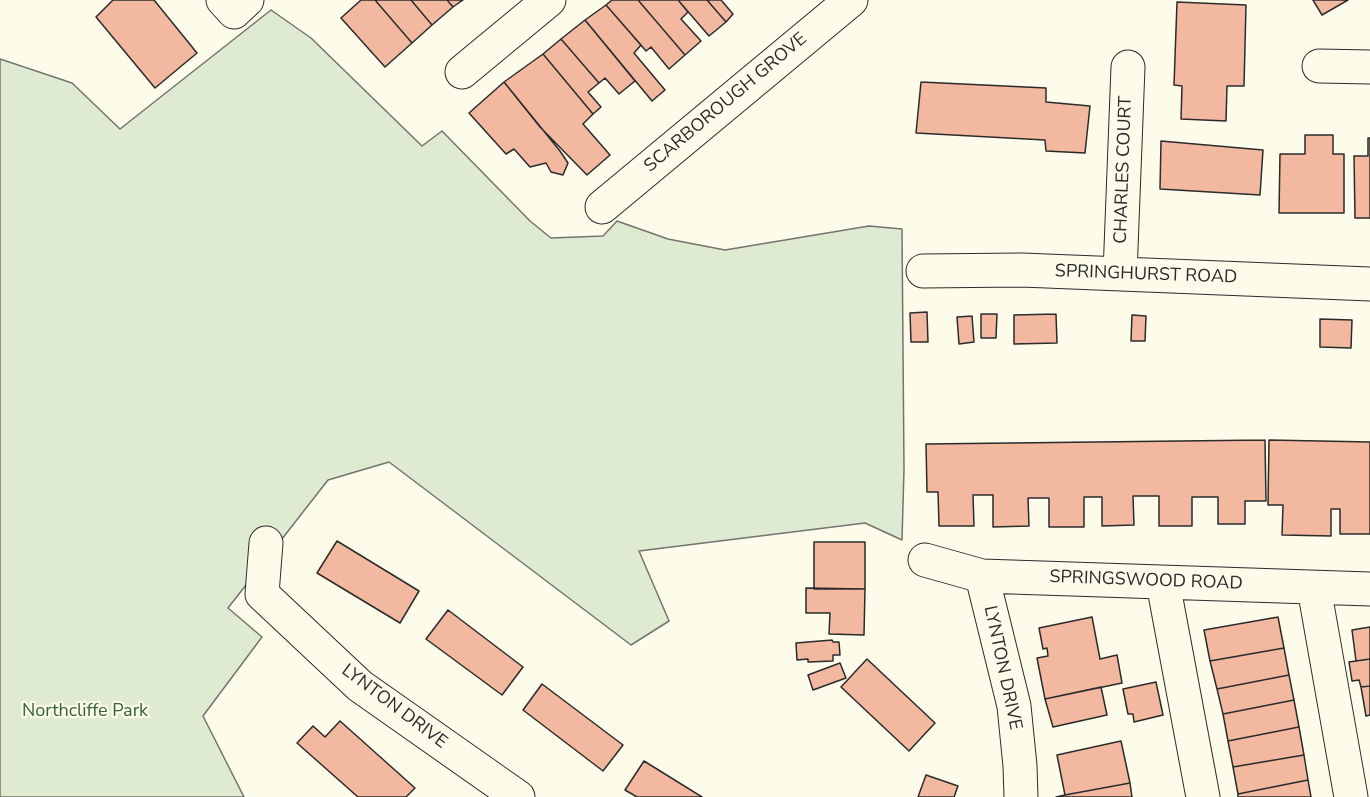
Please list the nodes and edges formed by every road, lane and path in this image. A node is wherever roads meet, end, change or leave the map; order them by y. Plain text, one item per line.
1 (549, 0) edge
2 (851, 0) edge
3 (1320, 66) dead end
4 (1128, 67) dead end
5 (1370, 67) edge
6 (462, 72) dead end
7 (602, 207) dead end
8 (922, 271) dead end
9 (1120, 274) junction
10 (1370, 284) edge
11 (266, 543) dead end
12 (925, 560) dead end
13 (982, 576) junction
14 (1163, 583) junction
15 (1314, 588) junction
16 (1370, 589) edge
17 (518, 797) edge
18 (1021, 797) edge
19 (1203, 797) edge
20 (1351, 797) edge

1 - 6 street
2 - 7 street, SCARBOROUGH GROVE
3 - 5 street
4 - 9 street, CHARLES COURT
8 - 9 street, SPRINGHURST ROAD
9 - 10 street, SPRINGHURST ROAD
11 - 17 street, LYNTON DRIVE
12 - 13 street, SPRINGSWOOD ROAD
13 - 14 street, SPRINGSWOOD ROAD
13 - 18 street, LYNTON DRIVE
14 - 15 street, SPRINGSWOOD ROAD
14 - 19 street
15 - 16 street, SPRINGSWOOD ROAD
15 - 20 street

